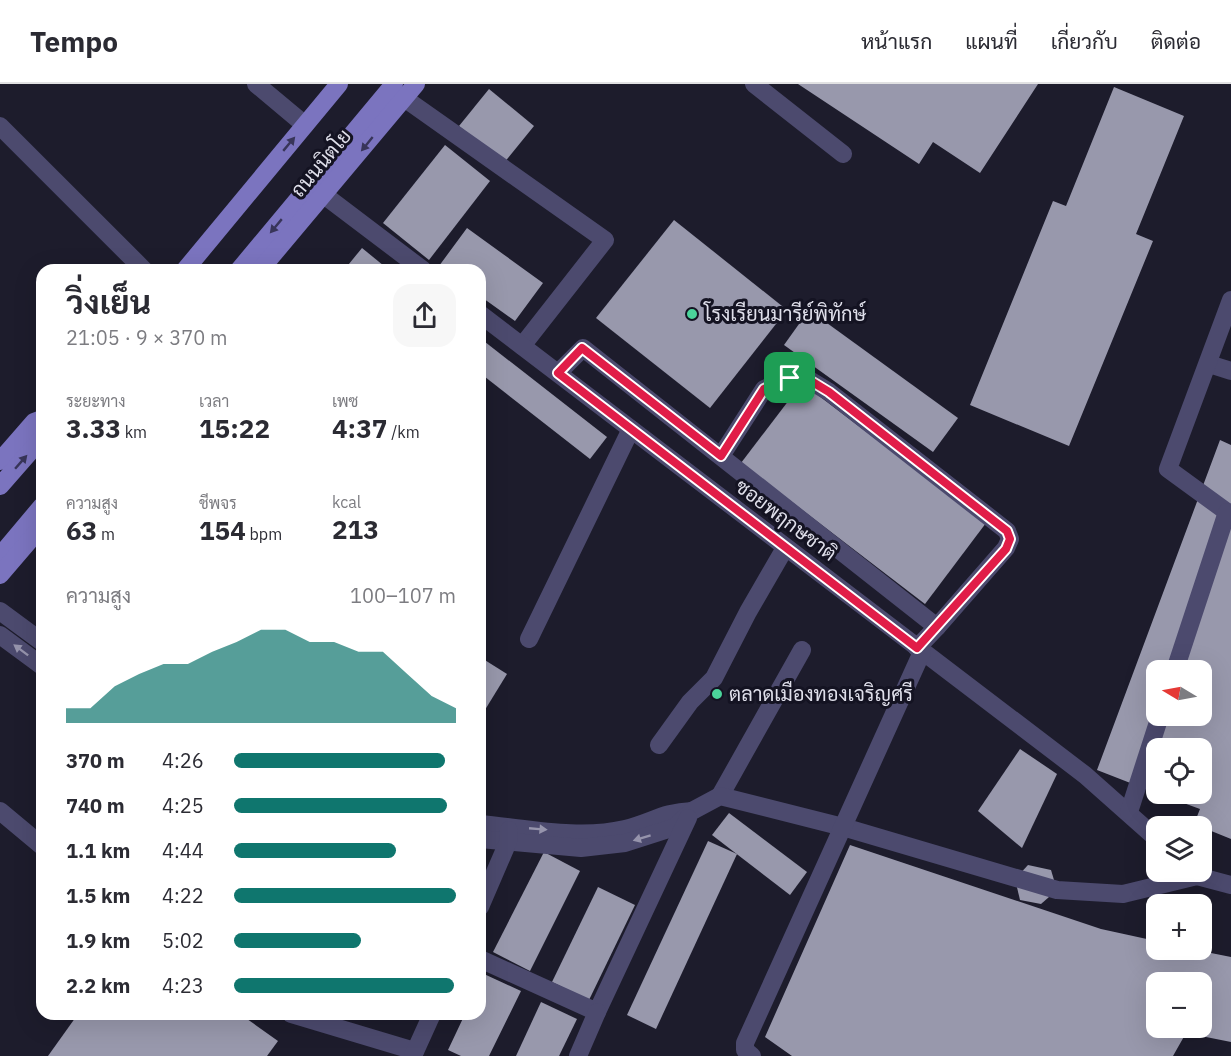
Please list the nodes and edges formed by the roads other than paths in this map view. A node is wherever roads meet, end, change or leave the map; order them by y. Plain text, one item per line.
1 (256, 84) edge
2 (339, 84) edge
3 (754, 84) edge
4 (405, 89) edge
5 (305, 125) junction
6 (0, 126) edge
7 (843, 154) dead end
8 (324, 195) junction
9 (138, 264) edge
10 (190, 264) edge
11 (245, 264) edge
12 (265, 264) edge
13 (415, 264) edge
14 (1231, 300) edge
15 (486, 319) edge
16 (522, 346) junction
17 (1209, 364) junction
18 (1231, 371) edge
19 (558, 373) junction
20 (36, 421) edge
21 (631, 429) junction
22 (36, 445) edge
23 (721, 456) junction
24 (0, 461) edge
25 (0, 486) edge
26 (1229, 512) edge
27 (36, 513) edge
28 (36, 533) edge
29 (786, 548) junction
30 (0, 556) edge
31 (0, 575) edge
32 (0, 611) edge
33 (937, 627) junction
34 (0, 634) edge
35 (36, 638) edge
36 (529, 639) dead end
37 (802, 650) dead end
38 (920, 650) junction
39 (1178, 660) edge
40 (36, 661) edge
41 (1157, 726) edge
42 (659, 745) dead end
43 (720, 796) junction
44 (0, 811) edge
45 (692, 811) junction
46 (1129, 812) junction
47 (486, 826) edge
48 (843, 827) junction
49 (1146, 828) edge
50 (508, 834) junction
51 (486, 838) edge
52 (36, 841) edge
53 (1212, 879) edge
54 (1166, 882) edge
55 (1231, 885) edge
56 (486, 891) edge
57 (486, 961) edge
58 (597, 1012) junction
59 (309, 1020) edge
60 (429, 1020) edge
61 (414, 1054) edge
62 (578, 1056) edge
63 (752, 1056) edge

1 - 5 street
2 - 5 main road, ถนนนิตโย
3 - 7 street
4 -> 8 main road, ถนนนิตโย
4 -> 11 main road
4 - 16 street
10 -> 5 main road, ถนนนิตโย
6 - 9 street
8 - 12 main road, ถนนนิตโย
8 - 13 street
14 - 17 street
15 - 16 street, ซอยพฤกษชาติ
16 - 19 street, ซอยพฤกษชาติ
17 - 18 street
17 - 26 street
19 - 21 street, ซอยพฤกษชาติ
19 - 23 street
20 - 24 main road
21 - 29 street, ซอยพฤกษชาติ
21 - 36 street
25 -> 22 main road
23 - 33 street
23 - 33 street
26 - 39 street
27 - 30 main road
28 - 31 main road
29 - 38 street, ซอยพฤกษชาติ
29 - 42 street
32 - 35 street
33 - 38 street
40 -> 34 street
37 - 43 street
38 - 46 street, ซอยพฤกษชาติ
38 - 48 street
41 - 46 street
43 - 45 street
43 - 48 street
44 - 52 street
45 - 50 street
45 - 58 street
46 - 49 street, ซอยพฤกษชาติ
47 - 50 street
48 - 54 street
48 - 63 street
50 - 51 street
50 - 56 street
53 - 55 street
57 - 58 street
58 - 62 street
59 - 61 street
60 - 61 street

